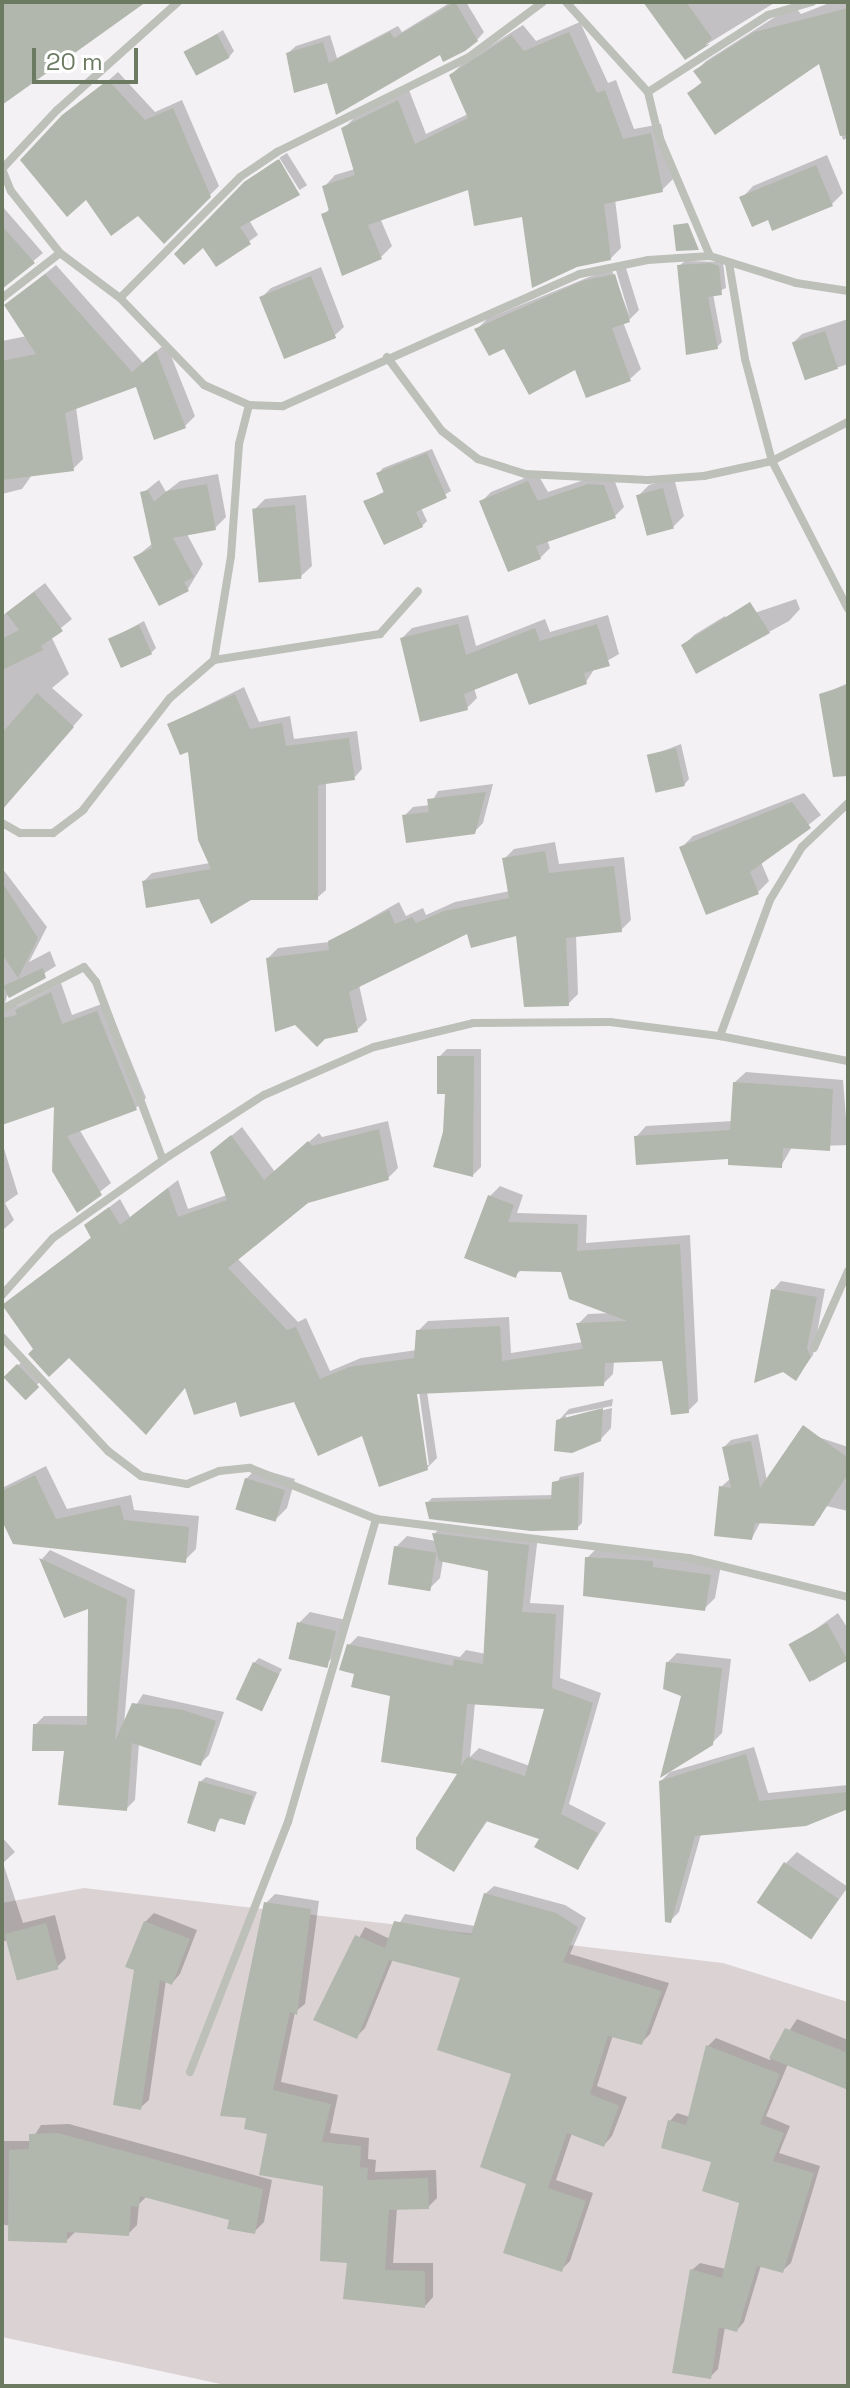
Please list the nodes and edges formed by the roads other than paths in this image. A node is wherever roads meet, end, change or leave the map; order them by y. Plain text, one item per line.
1 (178, 2) edge
2 (543, 2) edge
3 (566, 2) edge
4 (812, 2) edge
5 (648, 92) junction
6 (60, 253) junction
7 (710, 256) junction
8 (729, 263) junction
9 (848, 291) edge
10 (2, 298) edge
11 (120, 298) junction
12 (387, 357) junction
13 (249, 405) junction
14 (848, 422) edge
15 (772, 461) junction
16 (418, 591) dead end
17 (848, 609) edge
18 (214, 660) junction
19 (848, 803) edge
20 (2, 823) edge
21 (2, 1009) edge
22 (720, 1036) junction
23 (848, 1061) edge
24 (163, 1160) junction
25 (848, 1271) edge
26 (2, 1295) edge
27 (2, 1337) edge
28 (814, 1348) dead end
29 (376, 1519) junction
30 (848, 1597) edge
31 (190, 2072) dead end

1 - 6 street
2 - 11 street
3 - 5 street
4 - 5 street
5 - 7 street
6 - 10 street
6 - 11 street
7 - 8 street
7 - 12 street
8 - 9 street
8 - 15 street
11 - 13 street
12 - 13 street
12 - 15 street
13 - 18 street
14 - 15 street
15 - 17 street
16 - 18 street
18 - 20 street
19 - 22 street
21 - 24 street
22 - 23 street
22 - 24 street
24 - 26 street
25 - 28 street
27 - 29 street
29 - 30 street
29 - 31 street

